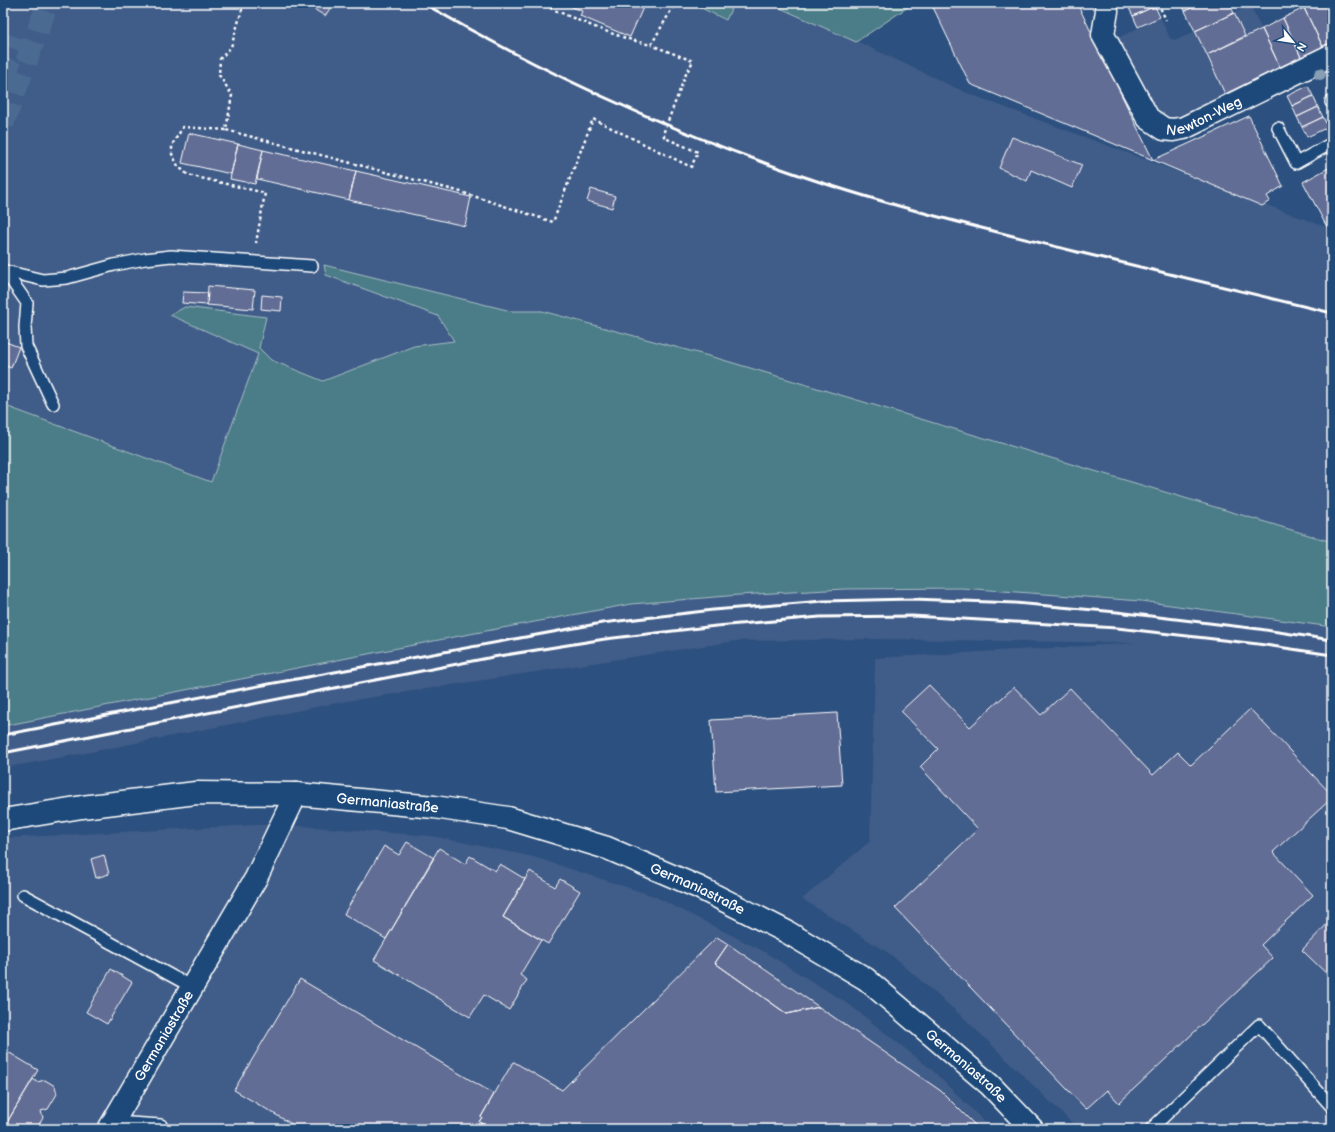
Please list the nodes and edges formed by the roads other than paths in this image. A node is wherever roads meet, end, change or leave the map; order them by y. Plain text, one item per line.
1 (1106, 3) edge
2 (1332, 55) edge
3 (1278, 128) dead end
4 (1332, 143) edge
5 (312, 266) dead end
6 (4, 269) edge
7 (53, 404) dead end
8 (296, 794) junction
9 (3, 820) edge
10 (23, 895) dead end
11 (192, 987) junction
12 (1332, 1107) edge
13 (111, 1125) edge
14 (161, 1125) dead end
15 (1032, 1129) edge
16 (1151, 1129) edge

1 - 2 street, Newton-Weg
3 - 4 lane
5 - 6 lane
6 - 7 lane
8 - 9 street, Germaniastraße
8 - 11 street, Germaniastraße
8 - 15 street, Germaniastraße
10 - 11 lane
11 - 13 street, Germaniastraße
12 - 16 lane
13 - 14 lane

